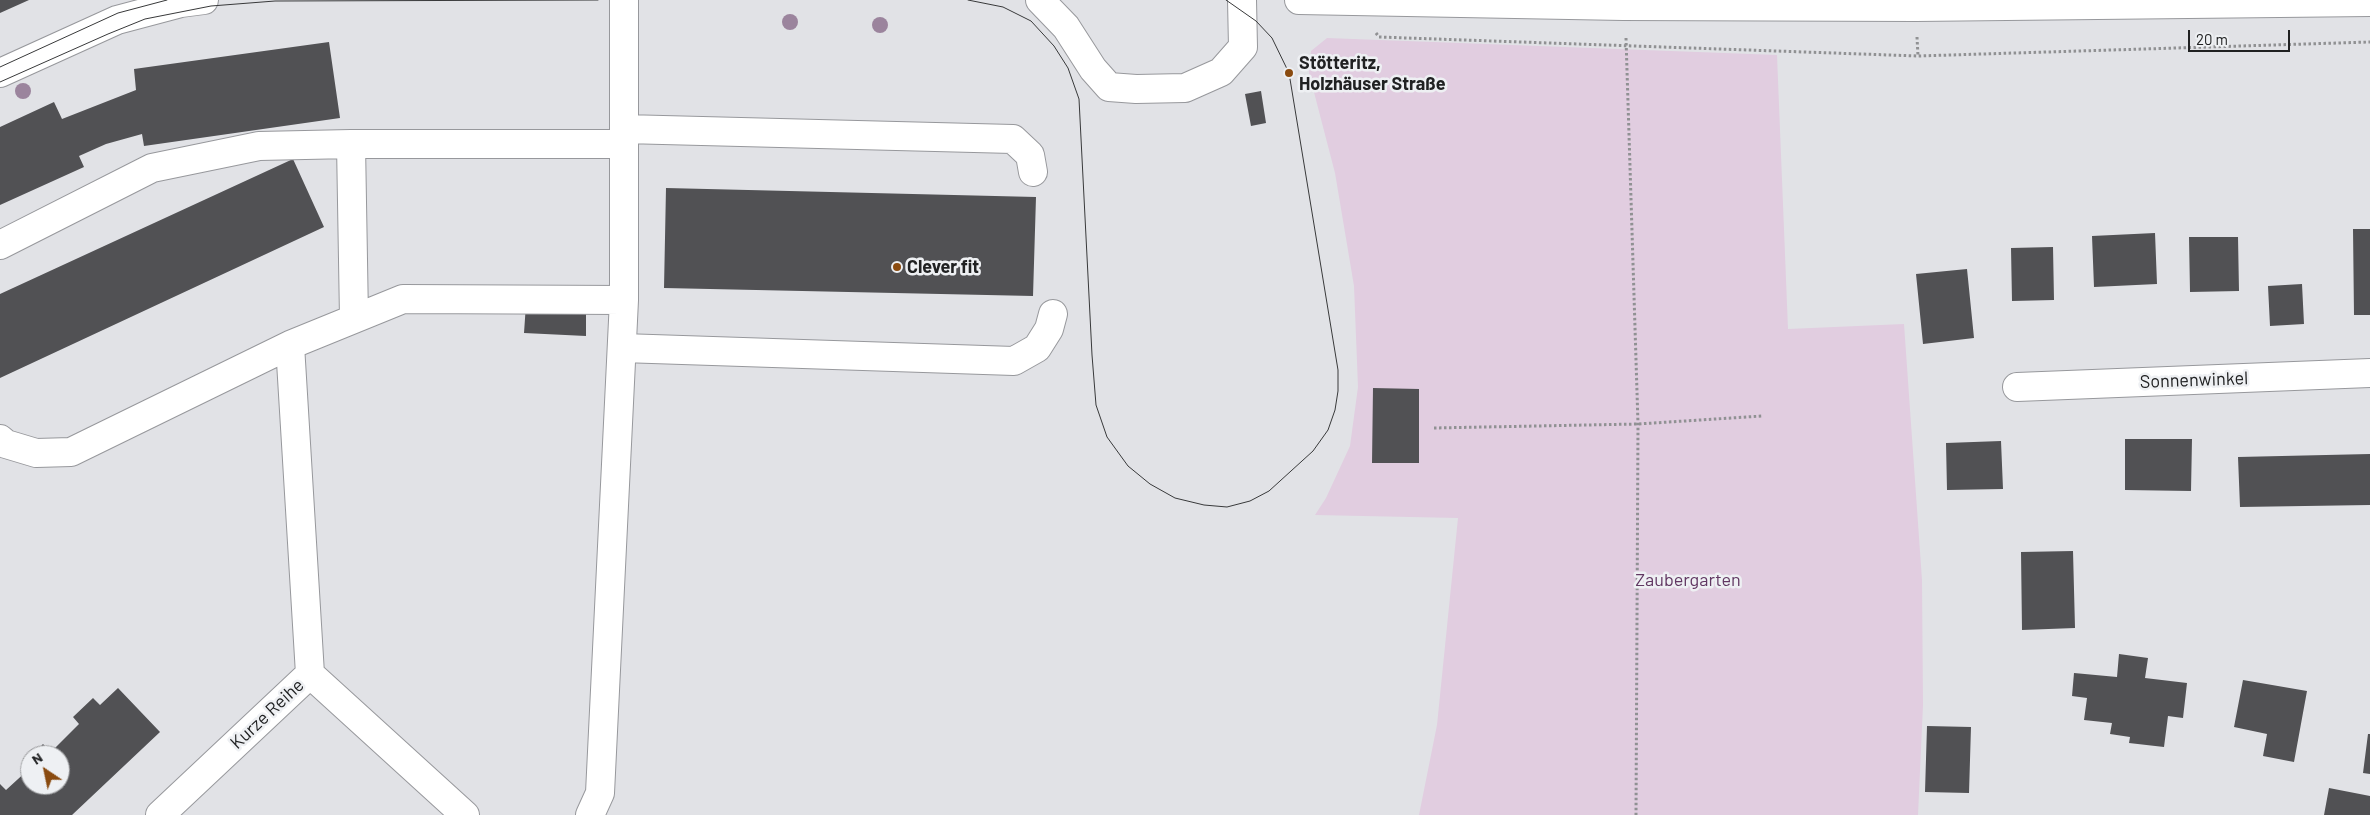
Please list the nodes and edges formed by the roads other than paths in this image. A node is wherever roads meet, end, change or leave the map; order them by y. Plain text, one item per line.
1 (204, 0) edge
2 (624, 0) edge
3 (1040, 0) edge
4 (1242, 0) edge
5 (1299, 0) edge
6 (1362, 1) edge
7 (2370, 2) edge
8 (1862, 3) edge
9 (0, 73) edge
10 (624, 136) junction
11 (351, 144) junction
12 (1032, 172) dead end
13 (0, 245) edge
14 (624, 300) junction
15 (1053, 314) dead end
16 (354, 318) junction
17 (290, 345) junction
18 (622, 348) junction
19 (2370, 373) edge
20 (2018, 387) dead end
21 (0, 439) edge
22 (310, 674) junction
23 (160, 815) edge
24 (465, 815) edge
25 (590, 815) edge

1 - 9 main road
2 - 10 main road
3 - 4 main road
5 - 6 main road
6 - 8 main road
7 - 8 main road
10 - 11 main road
10 - 12 main road
10 - 14 main road
11 - 13 main road
11 - 16 main road
14 - 16 main road
14 - 18 main road
15 - 18 main road
16 - 17 main road
17 - 21 main road
17 - 22 main road
18 - 25 main road
19 - 20 main road, Sonnenwinkel
22 - 23 main road, Kurze Reihe
22 - 24 main road, Kurze Reihe

